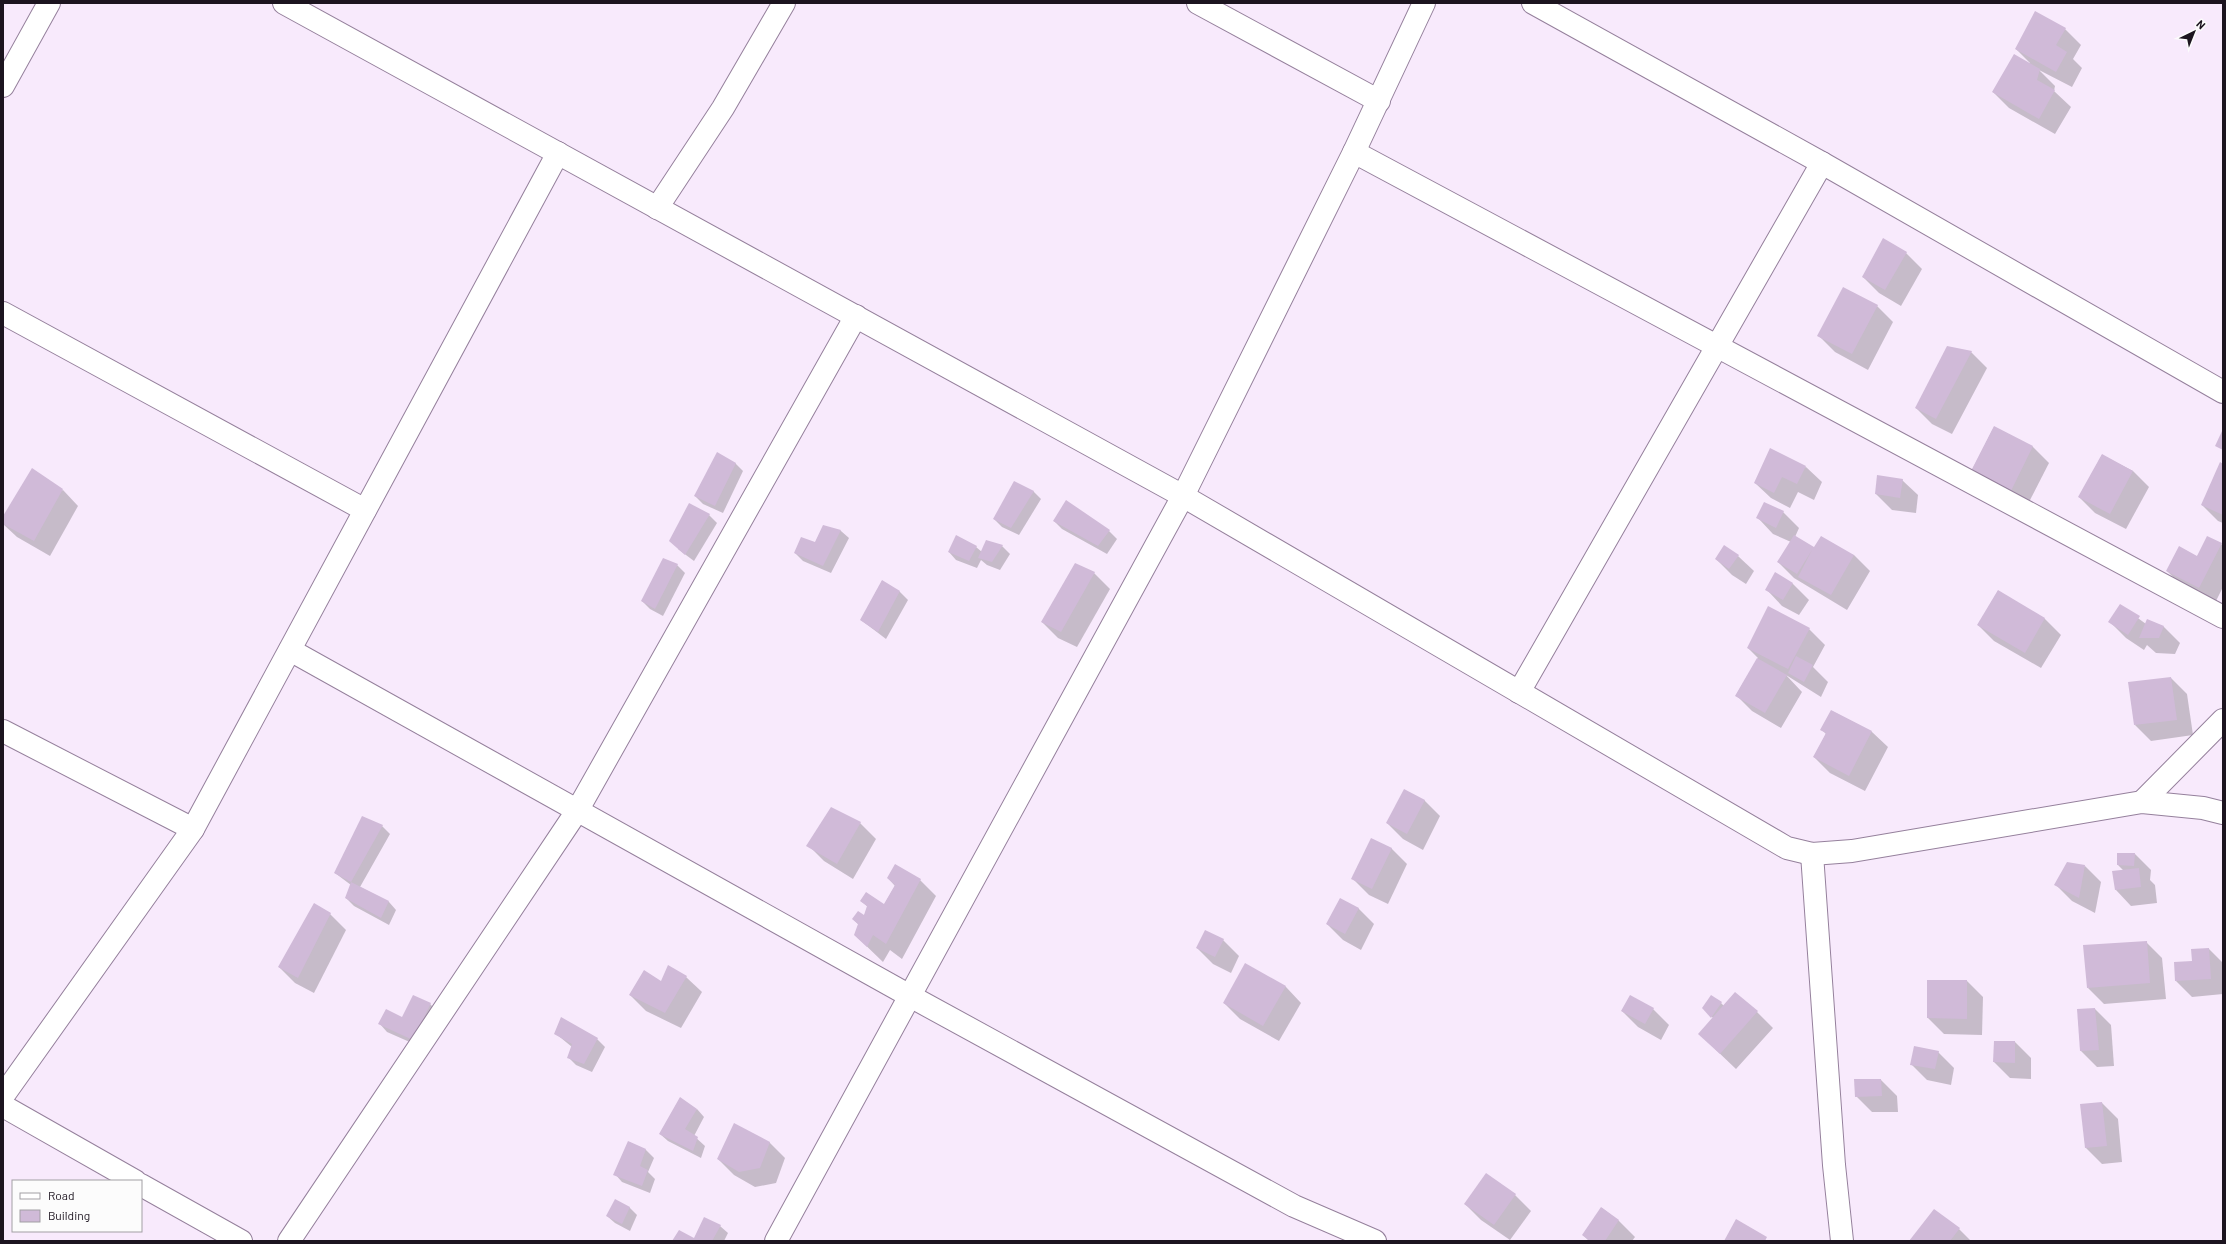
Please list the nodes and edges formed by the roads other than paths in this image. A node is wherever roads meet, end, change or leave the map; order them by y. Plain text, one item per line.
1 (49, 3) edge
2 (784, 3) edge
3 (1198, 3) edge
4 (1424, 3) edge
5 (1533, 3) edge
6 (294, 5) edge
7 (3, 86) edge
8 (1379, 101) junction
9 (558, 152) junction
10 (1354, 152) junction
11 (1822, 164) junction
12 (657, 208) junction
13 (3, 313) edge
14 (856, 316) junction
15 (1717, 347) junction
16 (2223, 392) edge
17 (1184, 496) junction
18 (365, 510) junction
19 (2223, 617) edge
20 (290, 650) junction
21 (1520, 692) junction
22 (2223, 720) edge
23 (3, 731) edge
24 (2142, 802) junction
25 (577, 811) junction
26 (2223, 813) edge
27 (193, 830) junction
28 (1812, 854) junction
29 (910, 996) junction
30 (3, 1096) edge
31 (3, 1106) edge
32 (133, 1180) edge
33 (142, 1186) edge
34 (240, 1241) edge
35 (289, 1241) edge
36 (776, 1241) edge
37 (1375, 1241) edge
38 (1842, 1241) edge

1 - 7 street
2 - 12 street
3 - 8 street
4 - 8 street
5 - 11 street
6 - 9 street
8 - 10 street
9 - 12 street
9 - 18 street
10 - 15 street
10 - 17 street
11 - 15 street
11 - 16 street
12 - 14 street
13 - 18 street
14 - 17 street
14 - 25 street
15 - 19 street
15 - 21 street
17 - 21 street
17 - 29 street
18 - 20 street
20 - 25 street
20 - 27 street
21 - 28 street
22 - 24 street
23 - 27 street
24 - 26 street
24 - 28 street
25 - 29 street
25 - 35 street
27 - 30 street
28 - 38 street
29 - 36 street
29 - 37 street
31 - 32 street
33 - 34 street

